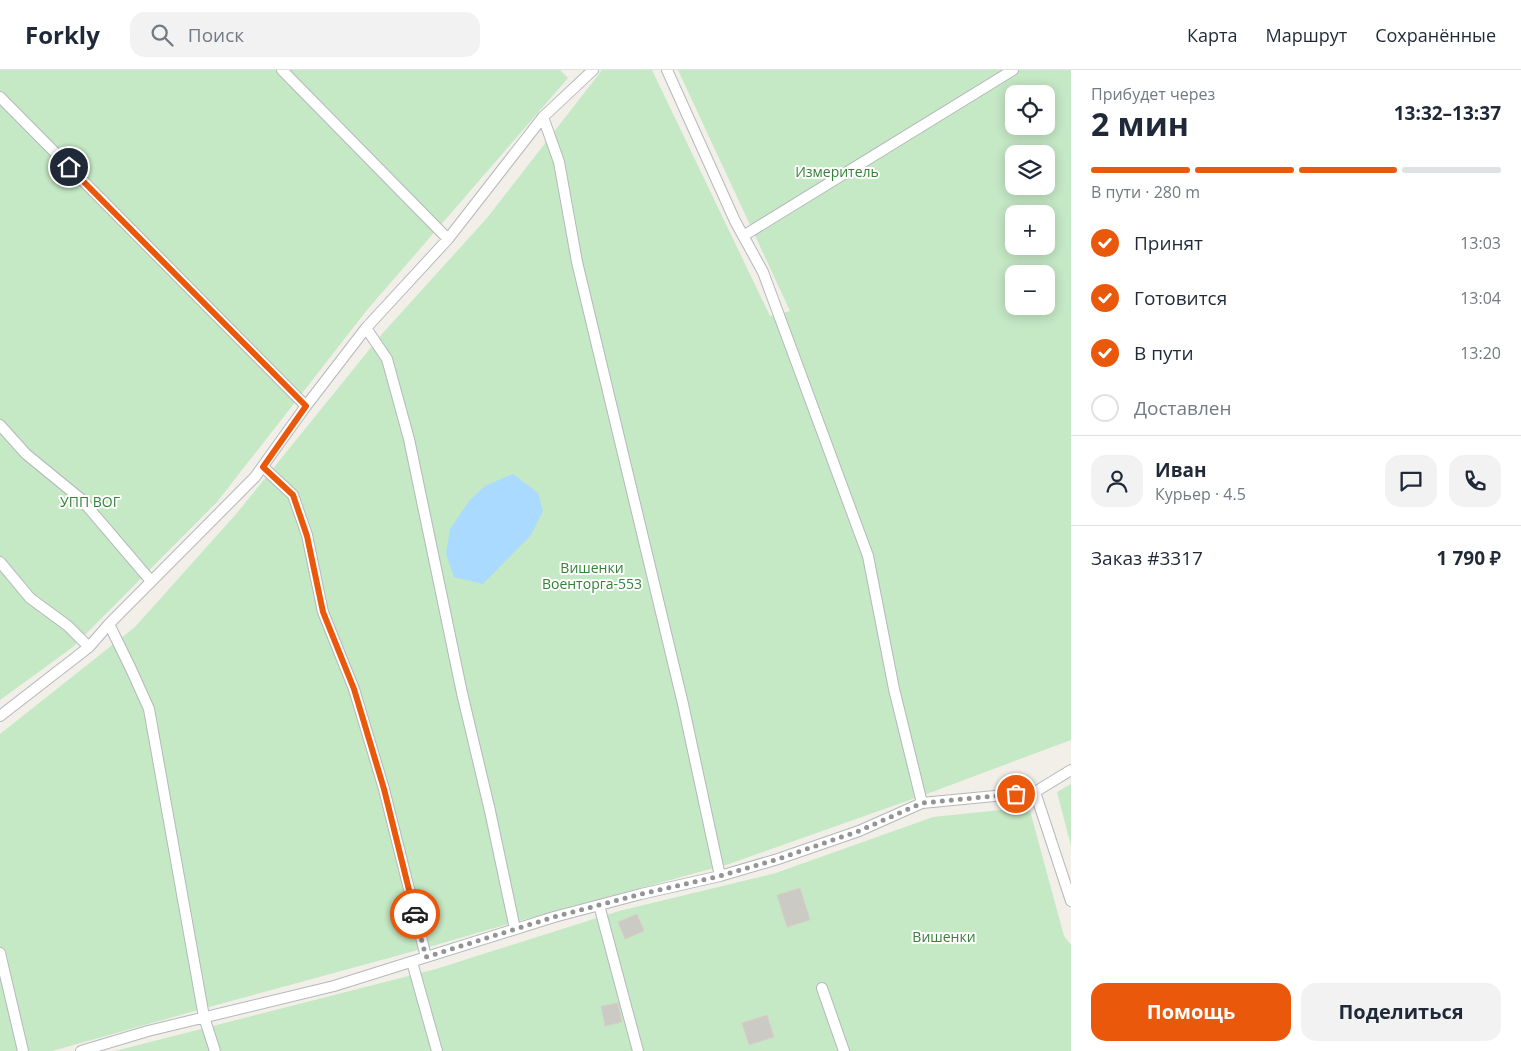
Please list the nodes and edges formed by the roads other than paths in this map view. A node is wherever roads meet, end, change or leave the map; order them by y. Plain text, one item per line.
1 (282, 70) edge
2 (667, 70) edge
3 (1012, 70) edge
4 (587, 72) edge
5 (0, 97) edge
6 (542, 117) junction
7 (743, 236) junction
8 (448, 239) junction
9 (366, 328) junction
10 (306, 406) junction
11 (0, 425) edge
12 (263, 467) junction
13 (0, 562) edge
14 (151, 581) junction
15 (109, 624) junction
16 (89, 647) junction
17 (0, 716) edge
18 (1071, 770) edge
19 (1035, 792) junction
20 (922, 803) junction
21 (720, 876) junction
22 (1071, 901) edge
23 (599, 905) junction
24 (515, 929) junction
25 (0, 953) edge
26 (426, 957) junction
27 (412, 962) junction
28 (822, 988) dead end
29 (204, 1017) junction
30 (23, 1051) edge
31 (81, 1051) edge
32 (215, 1051) edge
33 (437, 1051) edge
34 (638, 1051) edge
35 (844, 1051) edge

1 - 8 lane
2 - 7 lane
3 - 7 lane
4 - 6 lane
5 - 10 lane
6 - 8 lane
6 - 21 lane
7 - 20 lane
8 - 9 lane
9 - 10 lane
9 - 24 lane
10 - 12 lane
11 - 14 lane
12 - 14 lane
12 - 26 lane
13 - 16 lane
14 - 15 lane
15 - 16 lane
15 - 29 lane
16 - 17 lane
18 - 19 lane
19 - 20 lane
19 - 22 lane
20 - 21 lane
21 - 23 lane
23 - 24 lane
23 - 34 lane
24 - 26 lane
25 - 30 lane
26 - 27 lane
27 - 29 lane
27 - 33 lane
28 - 35 lane
29 - 31 lane
29 - 32 lane

